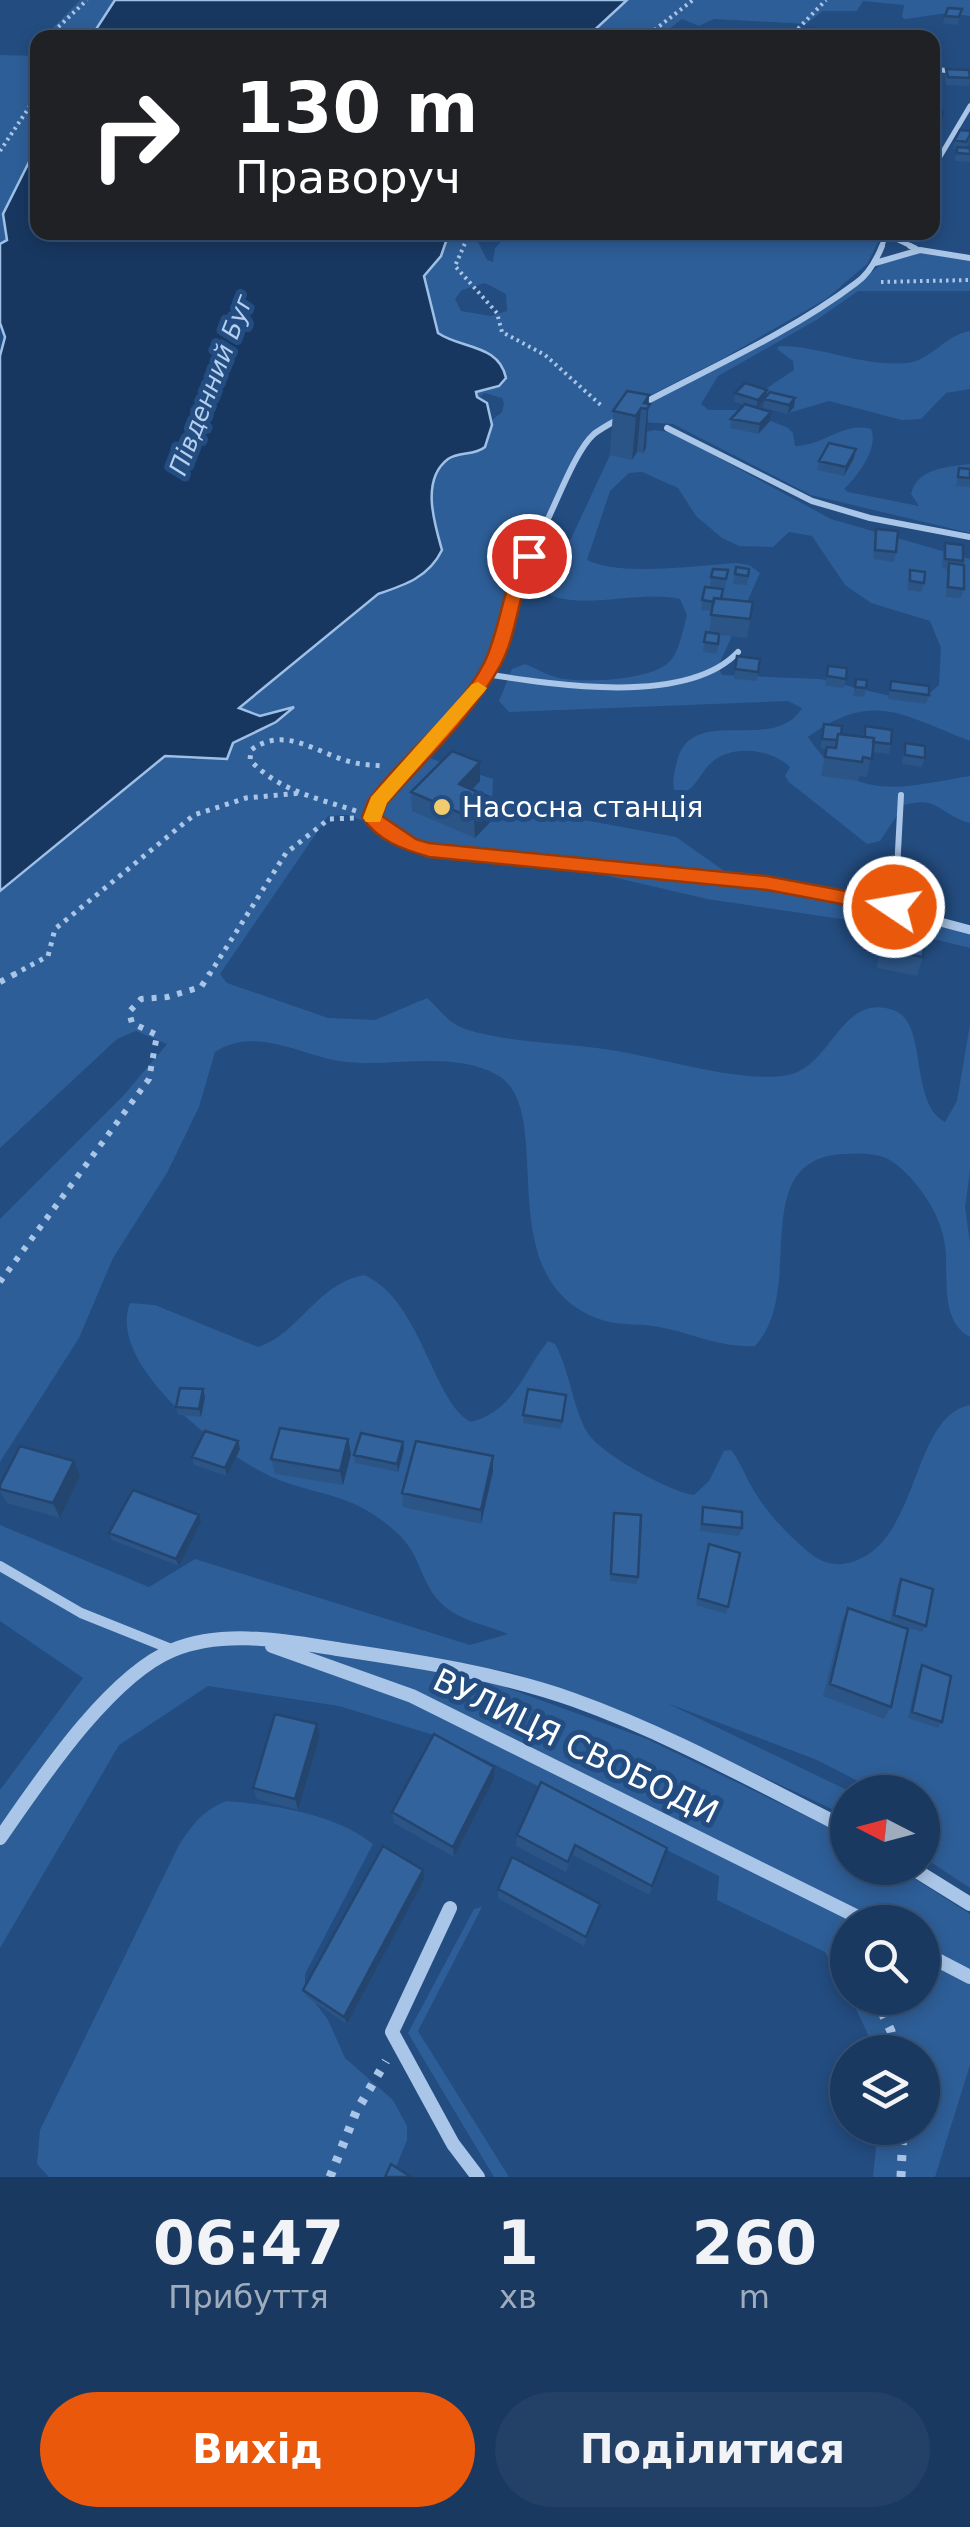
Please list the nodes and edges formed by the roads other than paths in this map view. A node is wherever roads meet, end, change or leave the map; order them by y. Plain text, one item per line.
1 (940, 70) edge
2 (970, 73) edge
3 (970, 106) edge
4 (940, 156) edge
5 (883, 240) edge
6 (900, 240) edge
7 (920, 250) junction
8 (970, 258) edge
9 (875, 263) junction
10 (668, 428) dead end
11 (970, 537) edge
12 (738, 652) edge
13 (486, 674) junction
14 (900, 795) dead end
15 (894, 907) junction
16 (970, 930) edge
17 (0, 1566) edge
18 (252, 1638) junction
19 (172, 1649) junction
20 (830, 1820) edge
21 (0, 1838) edge
22 (939, 1885) edge
23 (970, 1904) edge
24 (834, 1905) edge
25 (450, 1908) dead end
26 (940, 1961) edge
27 (970, 1977) edge
28 (478, 2177) edge

1 - 2 street
3 - 4 street
5 - 9 street
6 - 7 street
7 - 8 street
7 - 9 street
9 - 13 street
10 - 11 street
12 - 13 lane
13 - 15 street
14 - 15 lane
15 - 16 street
17 - 19 lane
18 - 19 street, ВУЛИЦЯ СВОБОДИ
18 - 20 street, ВУЛИЦЯ СВОБОДИ
18 - 24 street, ВУЛИЦЯ СВОБОДИ
19 - 21 street, ВУЛИЦЯ СВОБОДИ
22 - 23 street
25 - 28 street
26 - 27 street

